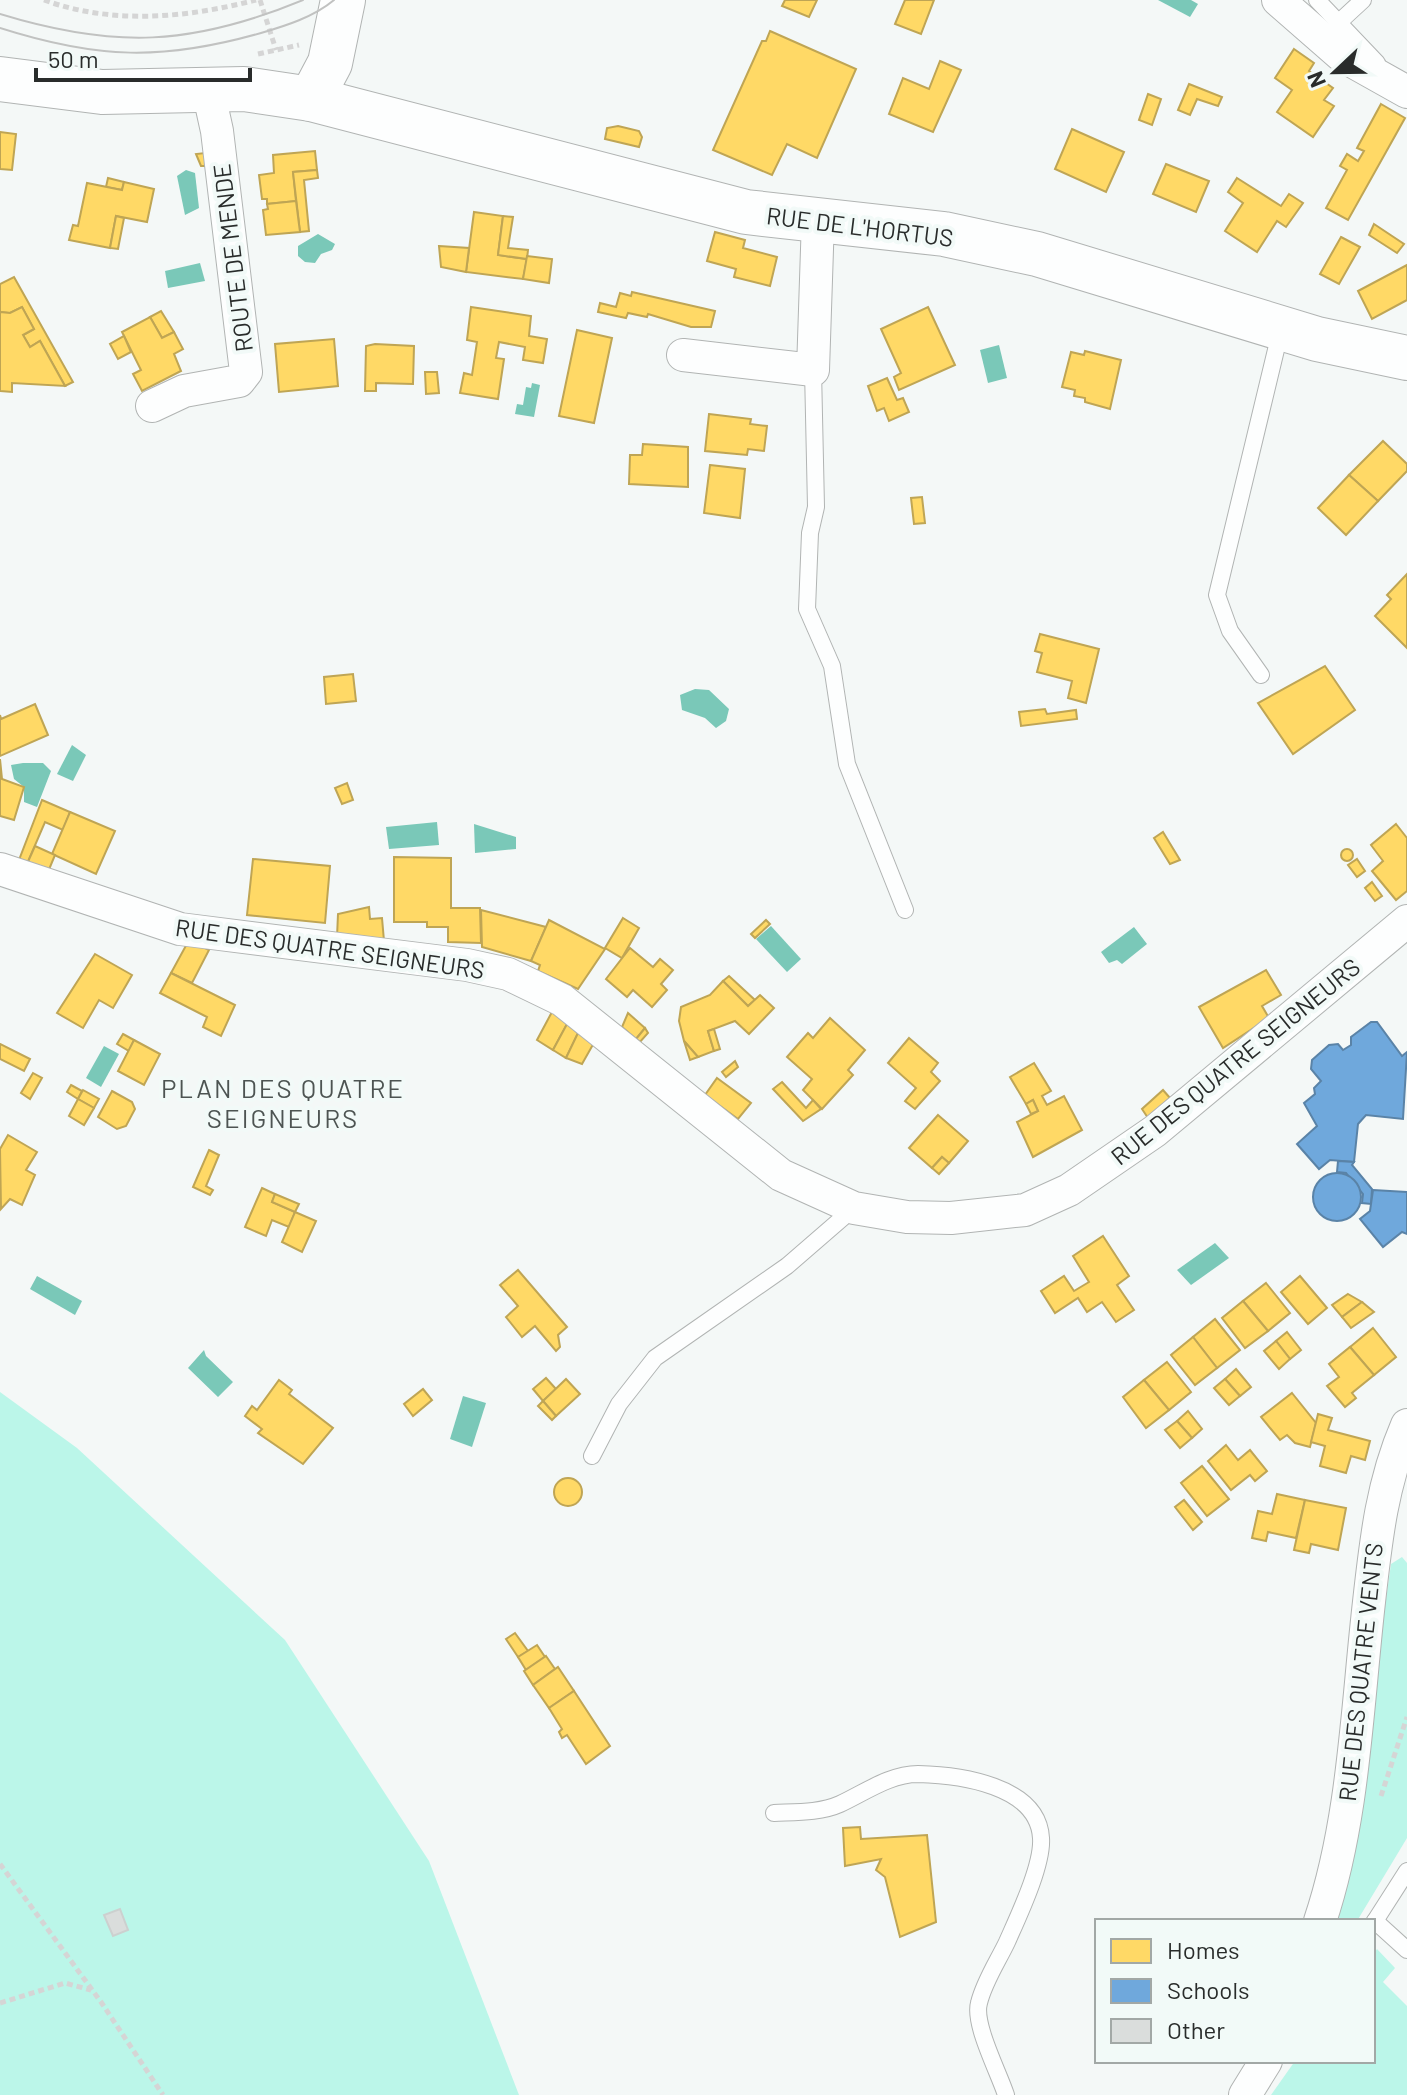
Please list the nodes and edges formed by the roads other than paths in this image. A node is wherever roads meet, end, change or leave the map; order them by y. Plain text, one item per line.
1 (343, 0) edge
2 (1278, 0) edge
3 (1317, 0) edge
4 (1363, 0) edge
5 (1337, 24) junction
6 (0, 79) edge
7 (208, 90) junction
8 (1407, 92) edge
9 (311, 99) junction
10 (818, 219) junction
11 (1281, 328) junction
12 (683, 355) dead end
13 (1407, 358) edge
14 (813, 370) junction
15 (152, 406) dead end
16 (1261, 675) dead end
17 (0, 869) edge
18 (905, 910) dead end
19 (1407, 921) edge
20 (854, 1208) junction
21 (1407, 1425) edge
22 (592, 1456) dead end
23 (774, 1813) dead end
24 (1407, 1871) edge
25 (1320, 1919) edge
26 (1375, 1921) edge
27 (1375, 1924) edge
28 (1407, 1950) edge
29 (1265, 2063) edge
30 (1006, 2095) edge
31 (1245, 2095) edge

1 - 9 main road
2 - 8 street
3 - 5 lane
4 - 5 lane
5 - 8 lane
6 - 7 main road
7 - 9 main road
7 - 15 street, ROUTE DE MENDE
9 - 10 main road, RUE DE L'HORTUS
10 - 11 main road, RUE DE L'HORTUS
10 - 14 street
11 - 13 main road, RUE DE L'HORTUS
11 - 16 lane
12 - 14 street
14 - 18 lane
17 - 20 street, RUE DES QUATRE SEIGNEURS
19 - 20 street, RUE DES QUATRE SEIGNEURS
20 - 22 lane
21 - 25 street, RUE DES QUATRE VENTS
23 - 30 lane
24 - 26 lane
27 - 28 lane
29 - 31 street

